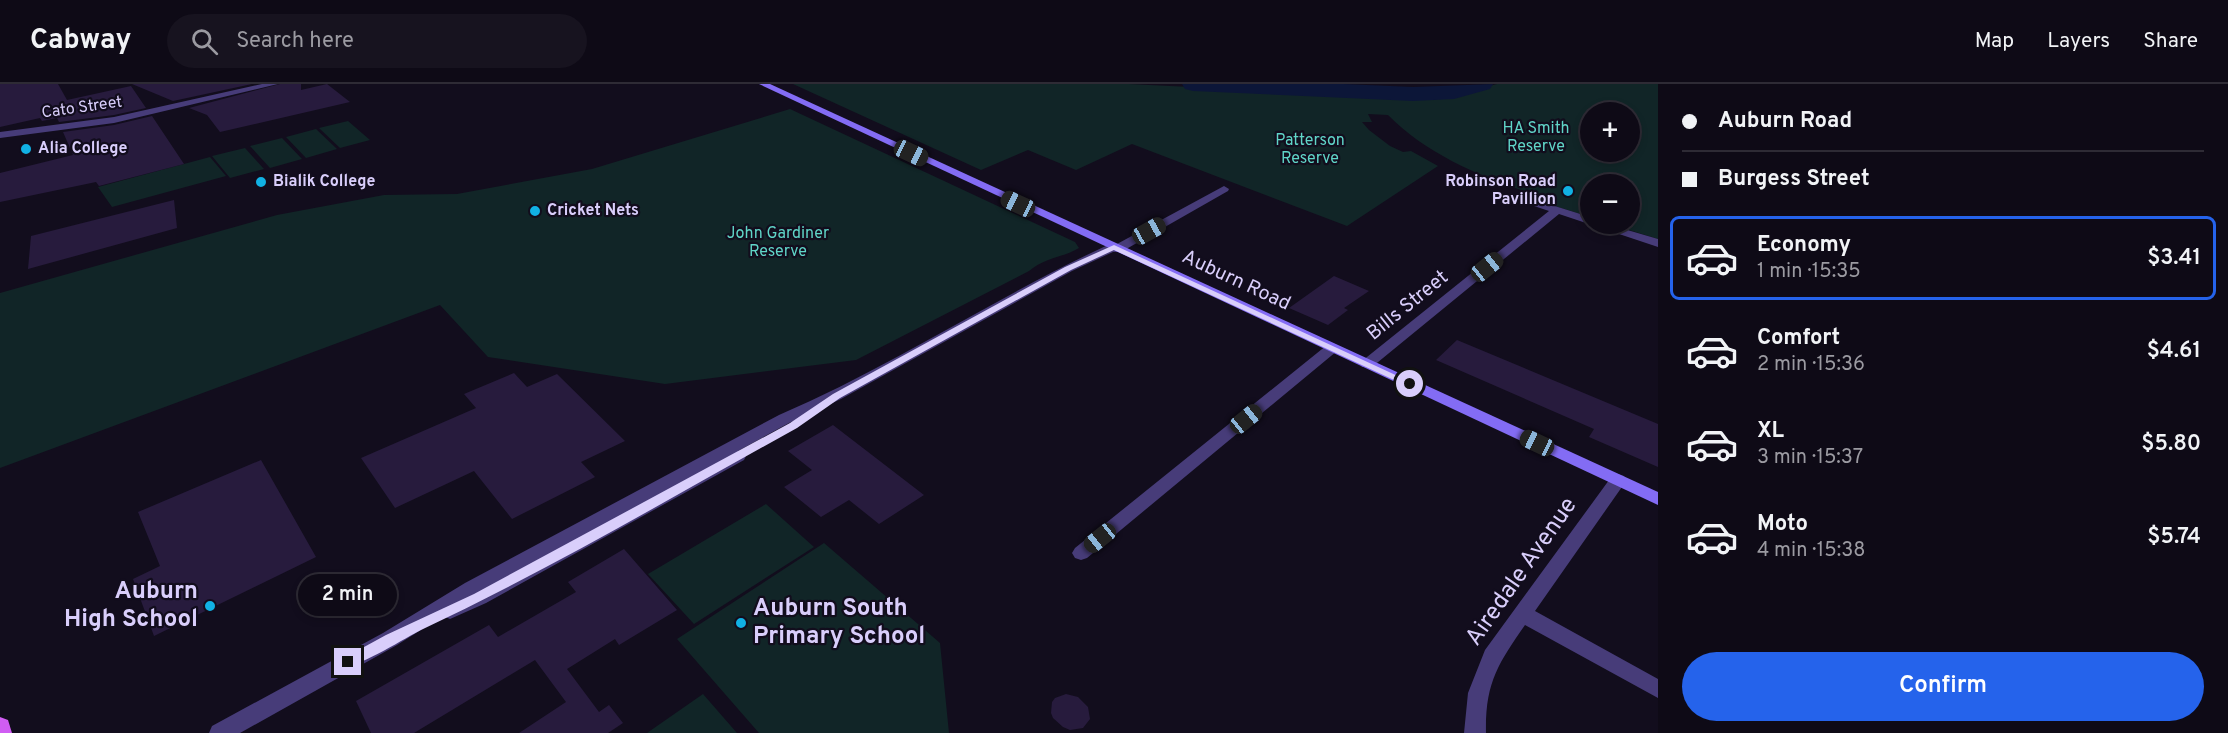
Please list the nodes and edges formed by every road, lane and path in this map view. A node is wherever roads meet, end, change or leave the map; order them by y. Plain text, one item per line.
1 (274, 84) edge
2 (764, 84) edge
3 (0, 135) edge
4 (1224, 189) dead end
5 (1529, 201) dead end
6 (1557, 210) junction
7 (1580, 218) edge
8 (1630, 234) edge
9 (1658, 243) edge
10 (1112, 246) junction
11 (1332, 348) junction
12 (1367, 364) junction
13 (1618, 480) junction
14 (1658, 499) edge
15 (1081, 553) dead end
16 (1523, 614) junction
17 (1658, 689) edge
18 (0, 727) edge
19 (221, 732) edge
20 (1, 733) edge
21 (1476, 733) edge

1 - 3 street, Cato Street
2 - 10 main road, Auburn Road
4 - 10 street
5 - 6 street
6 - 7 street
6 - 12 street, Bills Street
8 - 9 street
10 - 11 main road, Auburn Road
10 - 19 street
11 - 12 main road, Auburn Road
11 - 15 street
12 - 13 main road, Auburn Road
13 - 14 main road, Auburn Road
13 - 16 street, Airedale Avenue
16 - 17 street
16 - 21 street, Airedale Avenue
18 - 20 main road

